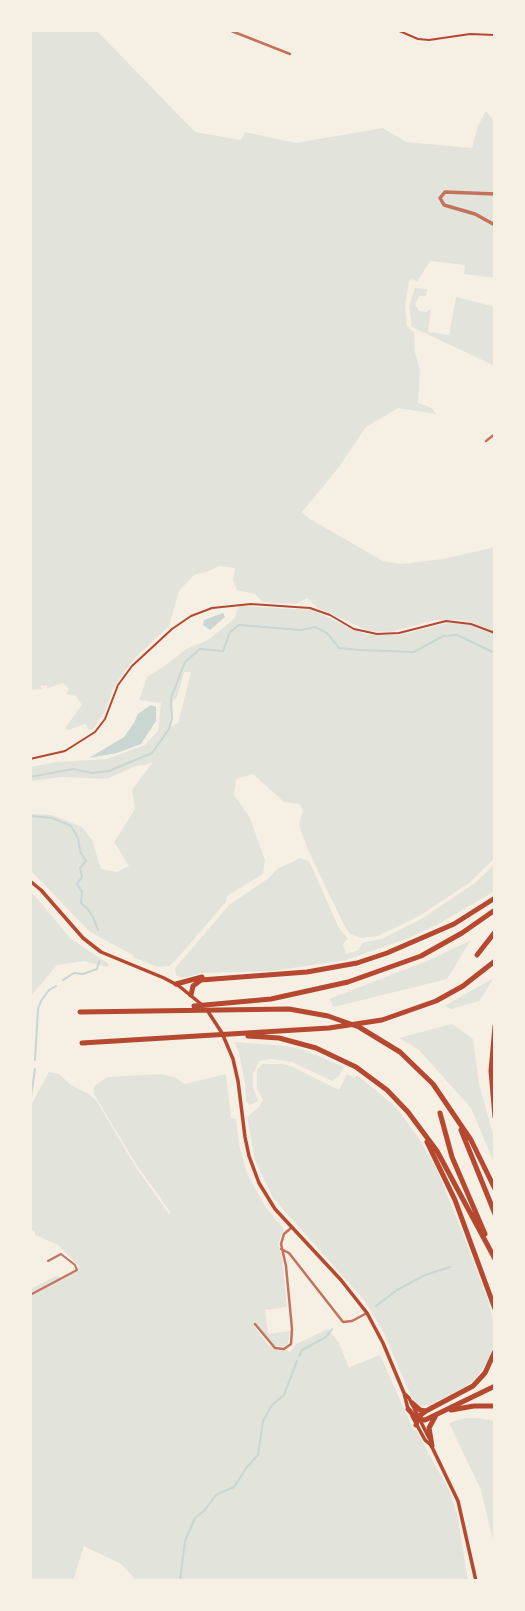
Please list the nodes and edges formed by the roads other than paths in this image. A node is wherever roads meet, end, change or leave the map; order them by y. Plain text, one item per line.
1 (229, 30) edge
2 (290, 54) dead end
3 (495, 194) edge
4 (495, 225) edge
5 (495, 434) edge
6 (486, 441) dead end
7 (30, 881) edge
8 (495, 898) edge
9 (495, 910) edge
10 (495, 932) edge
11 (477, 955) dead end
12 (495, 961) edge
13 (216, 978) junction
14 (176, 984) junction
15 (191, 995) junction
16 (152, 1010) junction
17 (80, 1012) dead end
18 (495, 1026) edge
19 (231, 1034) junction
20 (82, 1042) dead end
21 (449, 1106) junction
22 (440, 1113) dead end
23 (495, 1117) edge
24 (415, 1121) junction
25 (495, 1189) edge
26 (495, 1214) edge
27 (291, 1228) junction
28 (281, 1249) junction
29 (495, 1257) edge
30 (48, 1261) dead end
31 (30, 1295) edge
32 (495, 1310) edge
33 (367, 1313) junction
34 (254, 1324) dead end
35 (495, 1351) edge
36 (495, 1386) edge
37 (410, 1406) junction
38 (495, 1406) edge
39 (426, 1411) junction
40 (445, 1411) junction
41 (436, 1415) junction
42 (418, 1420) junction
43 (432, 1446) junction
44 (476, 1581) edge

1 - 2 street
3 - 4 street
5 - 6 street
7 - 14 main road
8 - 13 highway
9 - 16 highway
10 - 11 highway
12 - 19 highway
13 - 14 highway
13 - 15 highway
14 - 15 main road
15 - 27 main road
16 - 17 highway
16 - 21 highway
18 - 23 highway
19 - 20 highway
19 - 24 highway
21 - 25 highway
21 - 26 highway
22 - 29 highway
24 - 29 highway
24 - 32 highway
27 - 28 street
27 - 33 main road
28 - 33 street
28 - 34 street
30 - 31 lane
33 - 37 main road
35 - 39 highway
36 - 40 highway
37 - 39 highway
37 - 42 highway
38 - 40 highway
39 - 42 highway
40 - 41 highway
41 - 42 highway
41 - 43 highway
42 - 43 main road
43 - 44 main road

